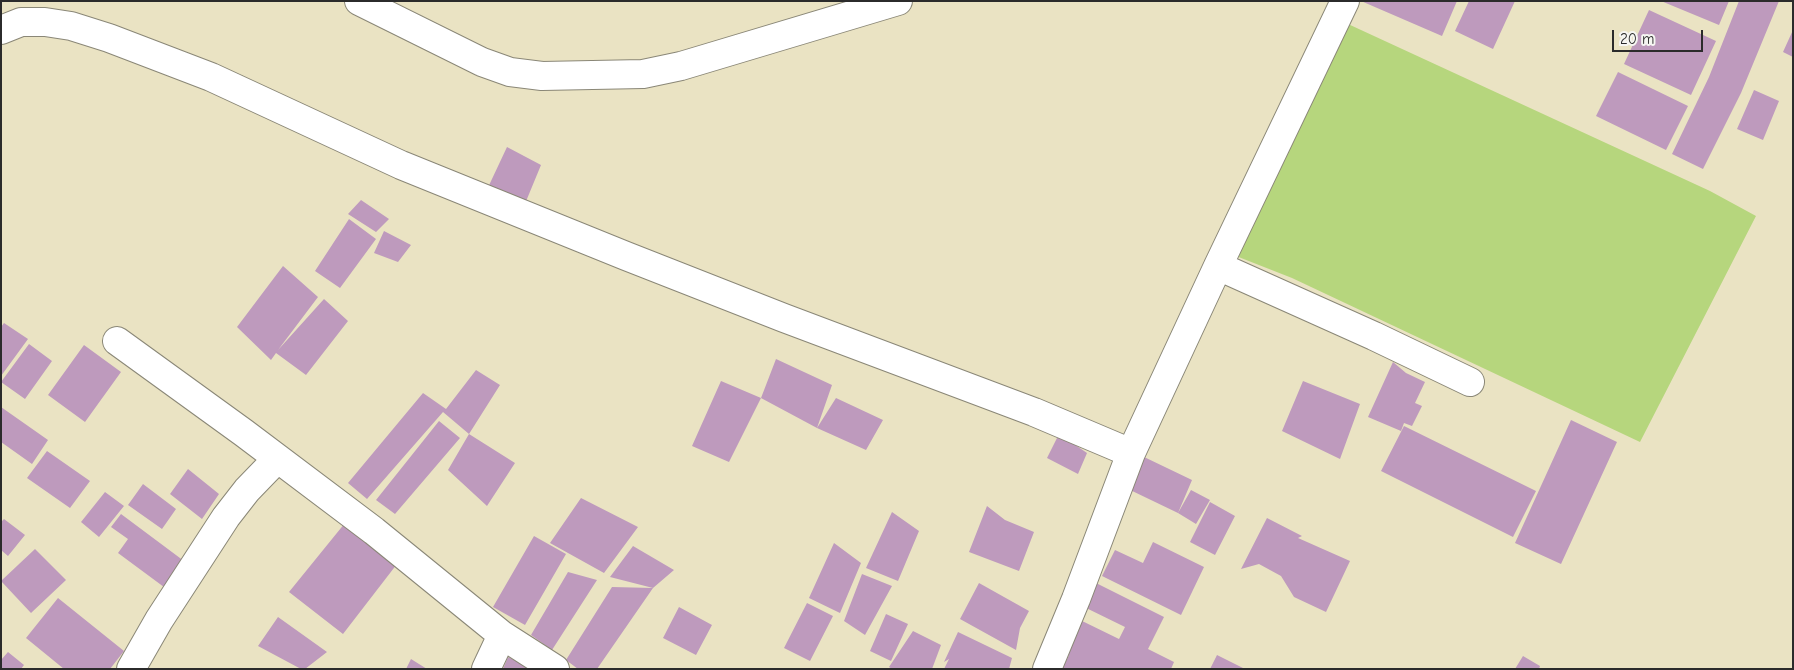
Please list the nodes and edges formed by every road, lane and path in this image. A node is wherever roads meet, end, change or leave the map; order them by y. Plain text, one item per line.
1 (359, 1) edge
2 (898, 1) edge
3 (1345, 1) edge
4 (1, 30) edge
5 (1218, 266) junction
6 (117, 342) dead end
7 (1470, 382) dead end
8 (1131, 453) junction
9 (277, 459) junction
10 (502, 635) junction
11 (131, 669) edge
12 (486, 669) edge
13 (555, 669) edge
14 (1047, 669) edge

1 - 2 street
3 - 5 street
4 - 8 street
5 - 7 street
5 - 8 street
6 - 9 street
8 - 14 street
9 - 10 street
9 - 11 street
10 - 12 street
10 - 13 street

